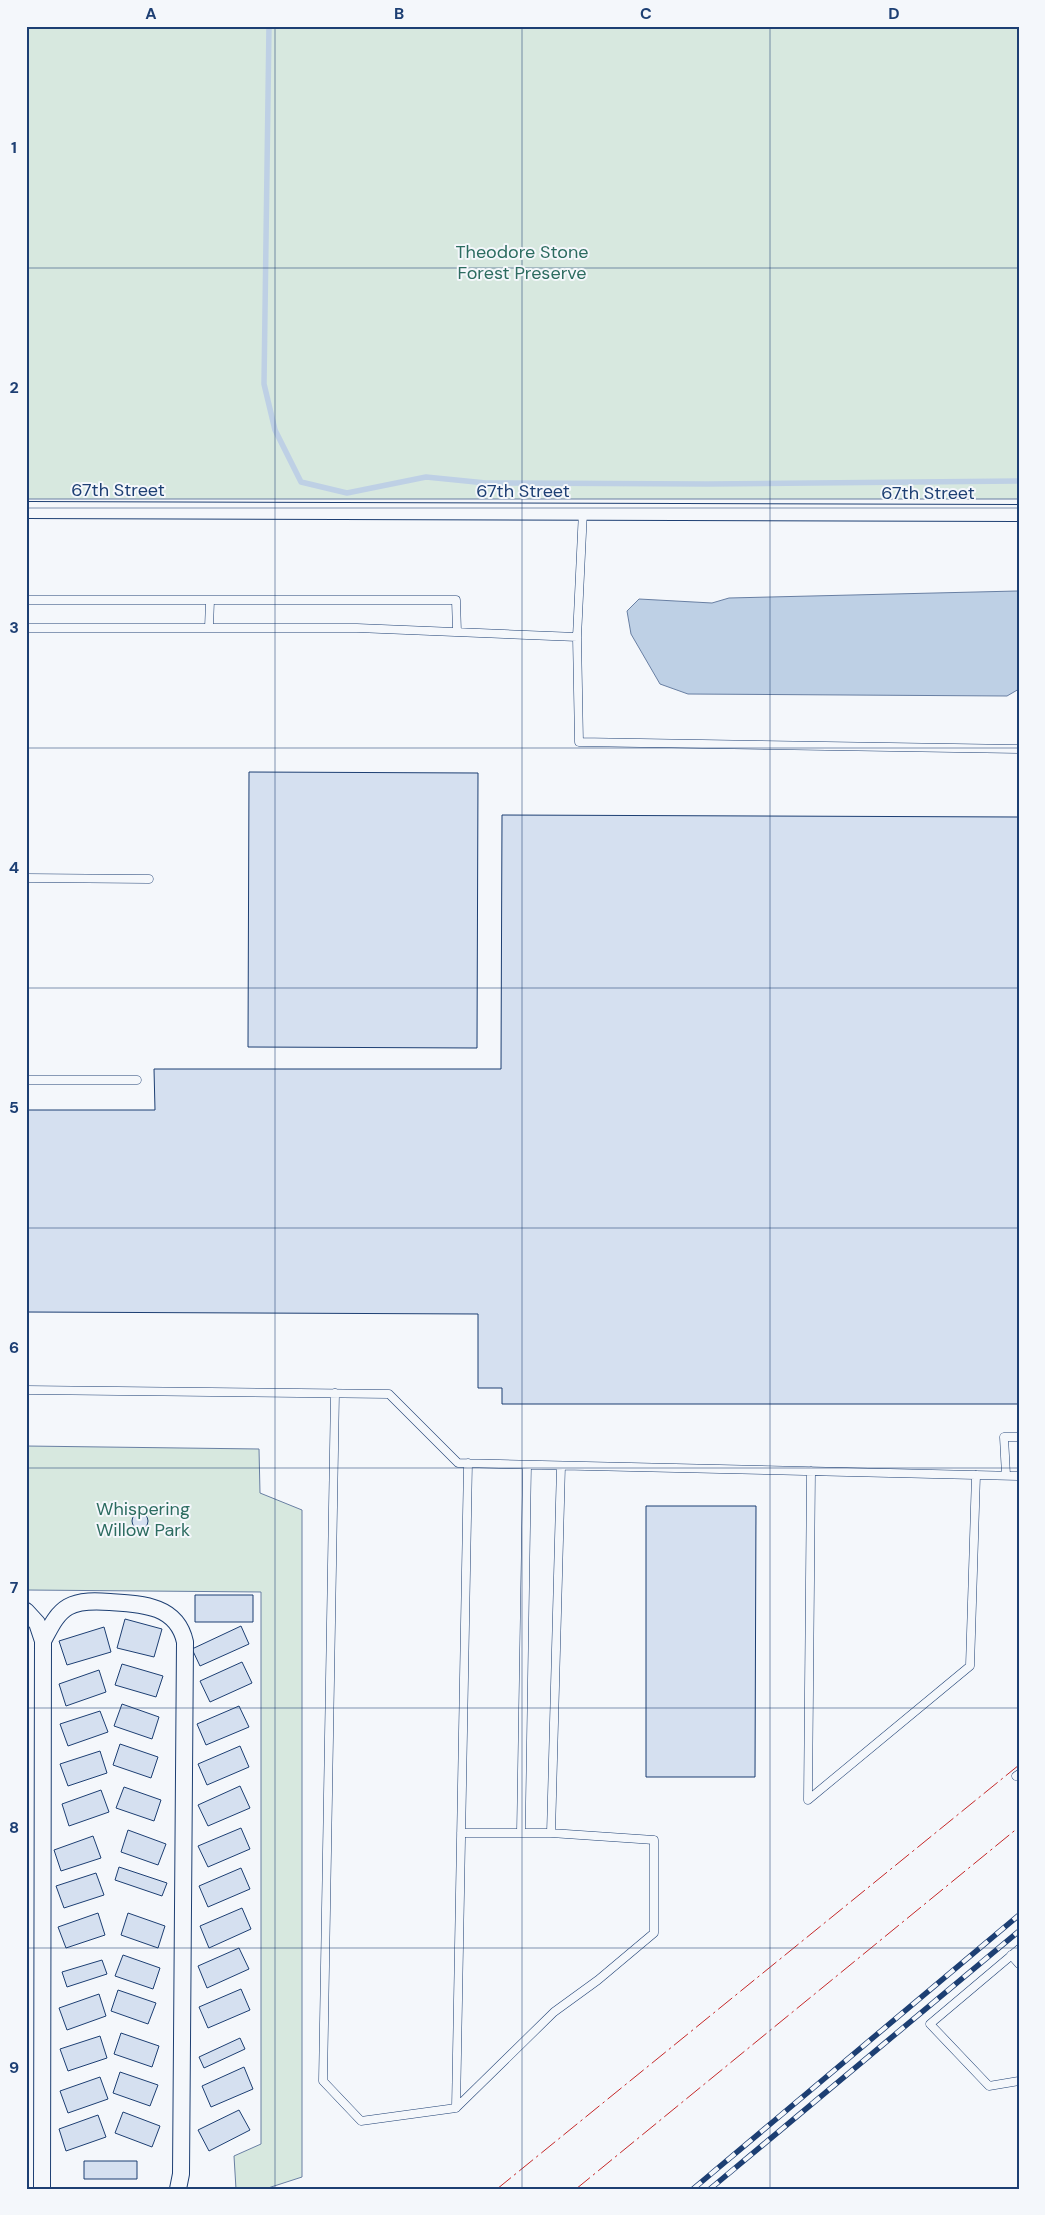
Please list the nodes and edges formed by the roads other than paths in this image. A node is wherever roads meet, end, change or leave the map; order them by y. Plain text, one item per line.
1 (26, 510) edge
2 (583, 512) junction
3 (1019, 513) edge
4 (26, 600) edge
5 (210, 600) junction
6 (26, 628) edge
7 (208, 628) junction
8 (457, 632) junction
9 (577, 637) junction
10 (1019, 749) edge
11 (26, 878) edge
12 (149, 879) dead end
13 (26, 1080) edge
14 (137, 1080) dead end
15 (26, 1390) edge
16 (335, 1393) junction
17 (1019, 1437) edge
18 (468, 1464) junction
19 (527, 1465) junction
20 (561, 1466) junction
21 (811, 1471) junction
22 (976, 1475) junction
23 (1006, 1475) junction
24 (1019, 1476) edge
25 (26, 1611) edge
26 (43, 1641) junction
27 (462, 1833) junction
28 (521, 1833) junction
29 (551, 1833) junction
30 (1019, 1949) edge
31 (1011, 1955) junction
32 (1019, 1964) edge
33 (1019, 2081) edge
34 (456, 2108) junction
35 (42, 2189) edge
36 (178, 2189) edge

1 - 2 street, 67th Street
2 - 3 street, 67th Street
2 - 9 lane
4 - 5 lane
5 - 7 lane
5 - 8 lane
6 - 7 lane
7 - 8 lane
8 - 9 lane
9 - 10 lane
11 - 12 lane
13 - 14 lane
15 - 16 lane
16 - 18 lane
16 - 34 lane
17 - 23 lane
18 - 19 lane
18 - 27 lane
19 - 20 lane
19 - 28 lane
20 - 21 lane
20 - 29 lane
21 - 22 lane
21 - 22 lane
22 - 23 lane
23 - 24 lane
25 - 26 street
26 - 35 street
26 - 36 street
27 - 28 lane
27 - 34 lane
28 - 29 lane
29 - 34 lane
30 - 31 lane
31 - 32 lane
31 - 33 lane

